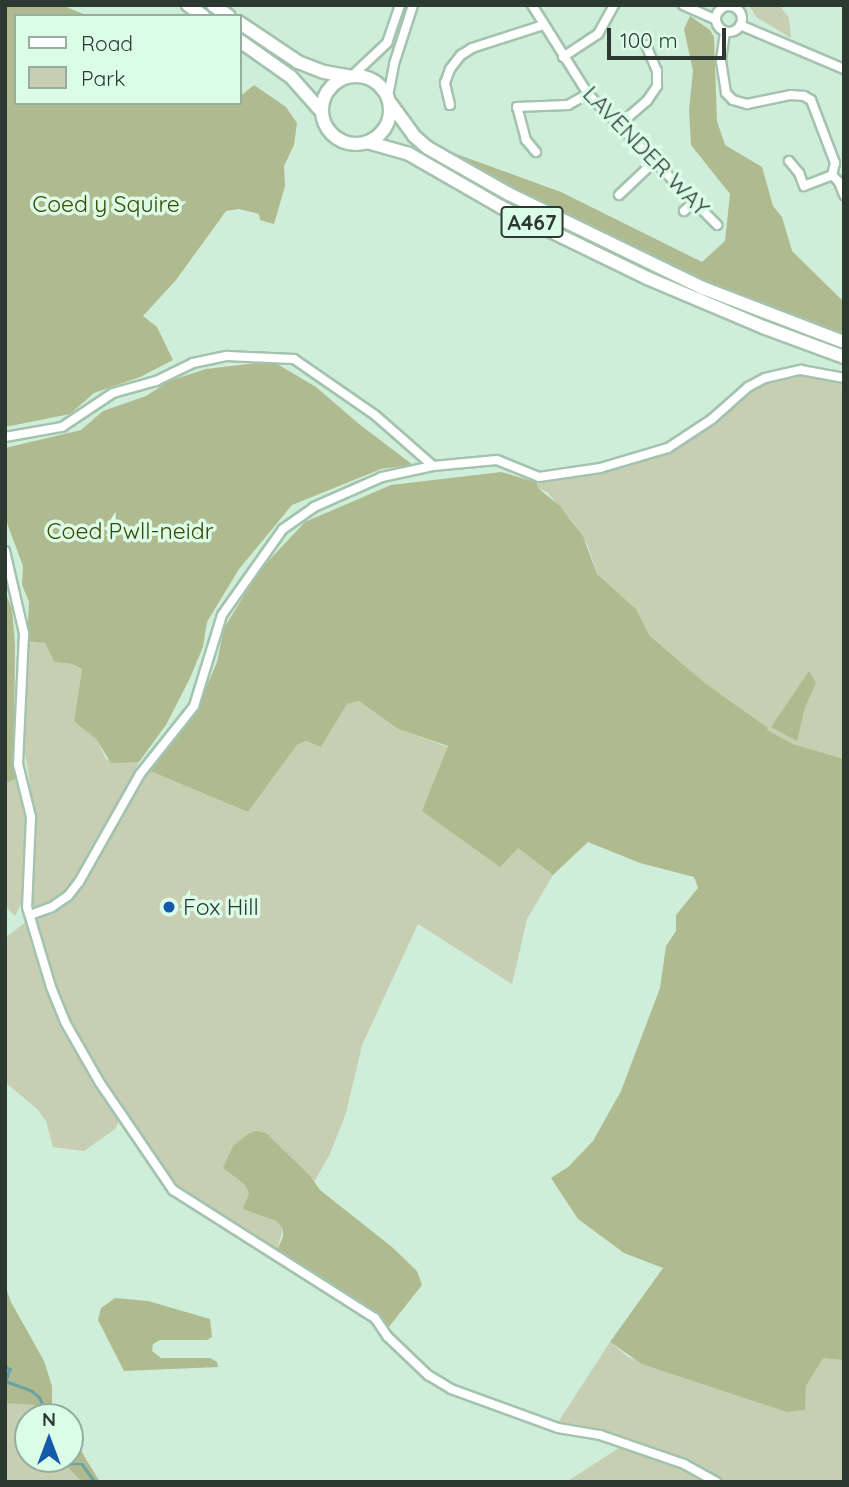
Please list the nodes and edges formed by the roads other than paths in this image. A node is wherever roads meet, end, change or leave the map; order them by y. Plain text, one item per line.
1 (400, 5) edge
2 (413, 5) edge
3 (532, 5) edge
4 (614, 5) edge
5 (683, 5) edge
6 (735, 6) edge
7 (716, 20) junction
8 (242, 24) edge
9 (543, 25) junction
10 (740, 25) junction
11 (725, 32) junction
12 (242, 42) edge
13 (646, 45) dead end
14 (563, 57) junction
15 (844, 69) edge
16 (350, 76) junction
17 (588, 94) junction
18 (389, 100) junction
19 (450, 105) dead end
20 (322, 112) junction
21 (618, 126) junction
22 (367, 142) junction
23 (536, 152) dead end
24 (656, 160) junction
25 (789, 161) dead end
26 (832, 175) junction
27 (619, 195) dead end
28 (844, 195) edge
29 (694, 202) junction
30 (684, 211) dead end
31 (717, 225) dead end
32 (844, 342) edge
33 (844, 357) edge
34 (844, 378) edge
35 (5, 437) edge
36 (433, 466) junction
37 (5, 551) edge
38 (30, 915) junction
39 (716, 1482) edge

1 - 16 street
2 - 18 street
3 - 9 street, LAVENDER WAY
4 - 14 street
5 - 7 street
6 - 7 street
6 - 10 street
7 - 11 street
8 - 16 main road
9 - 14 street, LAVENDER WAY
9 - 19 street
10 - 11 street
10 - 15 street
11 - 26 street
12 - 20 main road
13 - 21 street
14 - 17 street, LAVENDER WAY
16 - 18 main road
16 - 20 main road
17 - 21 street, LAVENDER WAY
17 - 23 street
18 - 22 main road
18 - 32 main road, A467
20 - 22 main road
21 - 24 street, LAVENDER WAY
22 - 33 main road, A467
24 - 27 street
24 - 29 street, LAVENDER WAY
25 - 26 street
26 - 28 street
29 - 30 street
29 - 31 street, LAVENDER WAY
34 - 36 street
35 - 36 street
36 - 38 street
37 - 38 street
38 - 39 street

